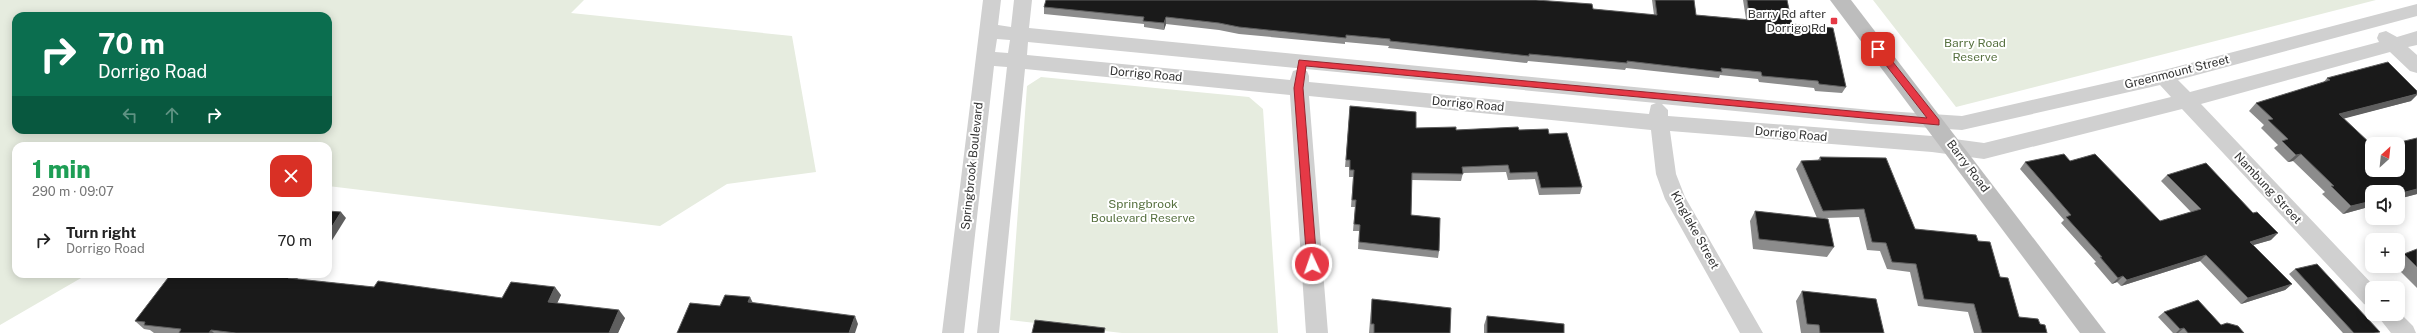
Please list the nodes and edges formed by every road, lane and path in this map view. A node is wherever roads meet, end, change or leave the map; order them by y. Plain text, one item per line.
1 (992, 0) edge
2 (1023, 0) edge
3 (1840, 0) edge
4 (2413, 8) edge
5 (2370, 23) junction
6 (987, 31) junction
7 (1018, 34) junction
8 (2417, 38) edge
9 (2394, 45) junction
10 (984, 58) junction
11 (1016, 61) junction
12 (1302, 62) junction
13 (2417, 66) edge
14 (2164, 77) junction
15 (1299, 88) junction
16 (1656, 96) junction
17 (2186, 101) junction
18 (1935, 122) junction
19 (1660, 123) junction
20 (1953, 147) junction
21 (2365, 291) edge
22 (2393, 321) edge
23 (953, 333) edge
24 (988, 333) edge
25 (1317, 333) edge
26 (1752, 333) edge
27 (2094, 333) edge
28 (2404, 333) edge

1 - 6 street, Springbrook Boulevard
2 - 7 street
3 - 18 street, Barry Road
4 - 5 street, Greenmount Street
5 - 9 street
5 - 14 street, Greenmount Street
6 - 7 street, Dorrigo Road
6 - 10 street, Springbrook Boulevard
7 - 11 street
7 - 12 street, Dorrigo Road
8 - 9 street
9 - 13 street
9 - 17 street
10 - 11 street, Dorrigo Road
10 - 23 street, Springbrook Boulevard
11 - 15 street, Dorrigo Road
11 - 24 street
12 - 15 street
12 - 16 street, Dorrigo Road
14 - 17 street, Nambung Street
14 - 18 street, Greenmount Street
15 - 19 street, Dorrigo Road
15 - 25 street
16 - 18 street, Dorrigo Road
16 - 19 street, Kinglake Street
17 - 20 street
17 - 21 street, Nambung Street
18 - 20 street, Barry Road
19 - 20 street, Dorrigo Road
19 - 26 street, Kinglake Street
20 - 27 street, Barry Road
22 - 28 street

